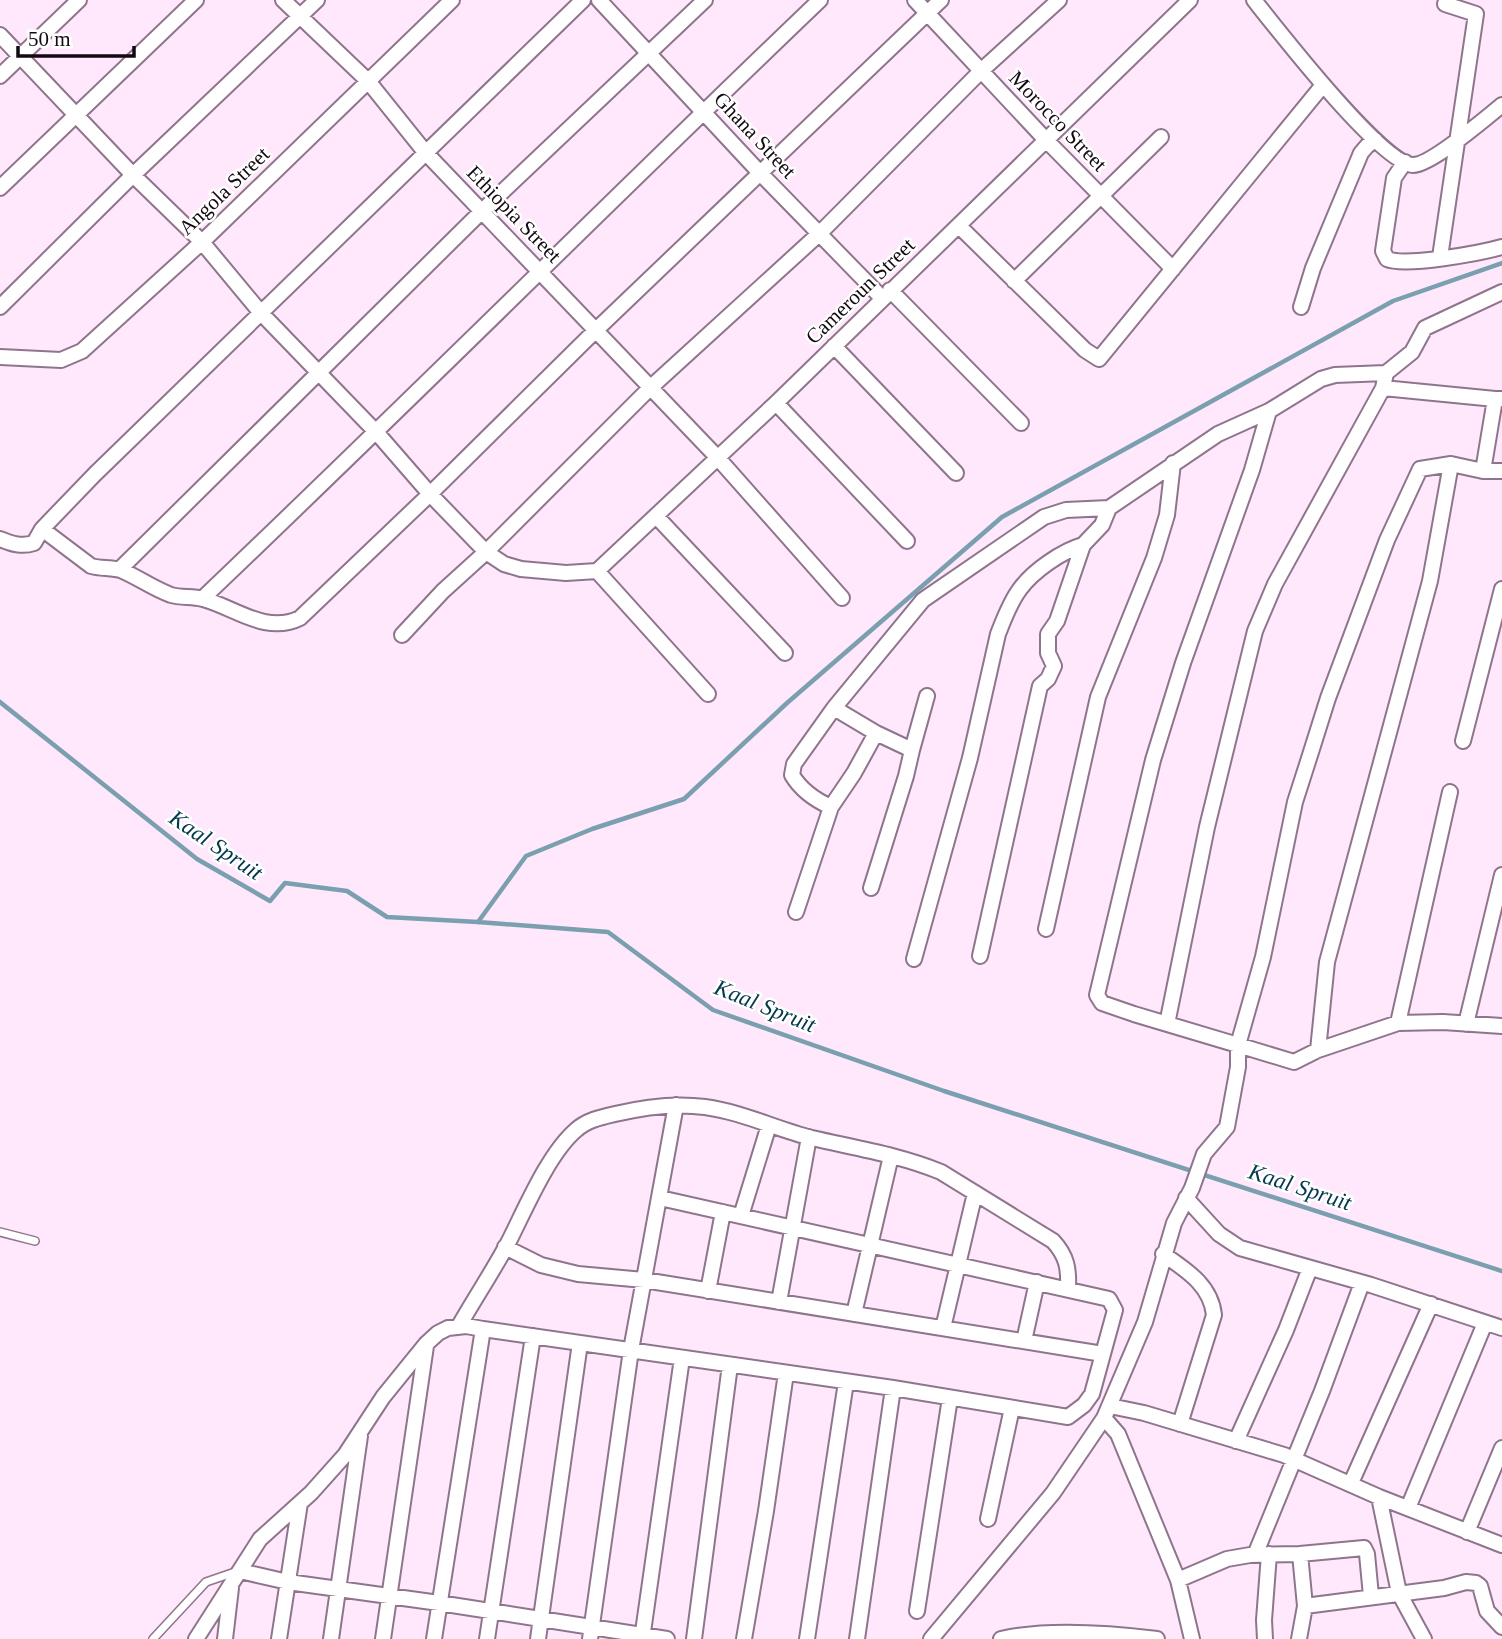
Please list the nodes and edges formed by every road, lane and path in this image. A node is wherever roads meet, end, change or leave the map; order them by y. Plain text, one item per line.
1 (79, 0) edge
2 (196, 0) edge
3 (283, 0) edge
4 (317, 0) edge
5 (452, 0) edge
6 (583, 0) edge
7 (599, 0) edge
8 (705, 0) edge
9 (820, 0) edge
10 (915, 0) edge
11 (941, 0) edge
12 (1059, 0) edge
13 (1190, 0) edge
14 (1254, 0) edge
15 (1445, 4) dead end
16 (928, 12) junction
17 (299, 17) junction
18 (0, 34) edge
19 (649, 54) junction
20 (21, 56) junction
21 (982, 70) junction
22 (0, 76) edge
23 (1319, 80) junction
24 (368, 81) junction
25 (1502, 105) edge
26 (704, 111) junction
27 (76, 114) junction
28 (1161, 136) dead end
29 (1045, 139) junction
30 (1458, 139) junction
31 (1376, 140) junction
32 (425, 152) junction
33 (1405, 162) junction
34 (761, 174) junction
35 (133, 175) junction
36 (0, 188) edge
37 (1102, 197) junction
38 (481, 212) junction
39 (958, 226) junction
40 (820, 233) junction
41 (202, 242) junction
42 (1502, 244) edge
43 (1440, 257) junction
44 (1173, 269) junction
45 (541, 272) junction
46 (1014, 281) junction
47 (886, 294) junction
48 (1501, 298) edge
49 (0, 307) edge
50 (1301, 307) dead end
51 (261, 313) junction
52 (595, 331) junction
53 (834, 346) junction
54 (0, 357) edge
55 (318, 371) junction
56 (1385, 381) junction
57 (650, 388) junction
58 (1499, 399) edge
59 (775, 403) junction
60 (1269, 411) junction
61 (1021, 423) dead end
62 (377, 433) junction
63 (717, 457) junction
64 (1173, 463) junction
65 (1451, 464) junction
66 (1483, 471) junction
67 (1502, 471) edge
68 (956, 473) dead end
69 (430, 494) junction
70 (1109, 508) junction
71 (656, 516) junction
72 (42, 529) junction
73 (0, 540) edge
74 (907, 541) dead end
75 (1083, 545) junction
76 (486, 552) junction
77 (120, 569) junction
78 (597, 571) junction
79 (1502, 589) edge
80 (842, 598) dead end
81 (202, 599) junction
82 (402, 635) dead end
83 (785, 653) dead end
84 (708, 694) dead end
85 (927, 696) dead end
86 (834, 708) junction
87 (876, 733) junction
88 (1463, 741) dead end
89 (912, 750) junction
90 (1450, 792) dead end
91 (831, 807) junction
92 (1502, 875) edge
93 (871, 888) dead end
94 (796, 912) dead end
95 (1046, 929) dead end
96 (981, 956) dead end
97 (914, 959) dead end
98 (1398, 1023) junction
99 (1167, 1024) junction
100 (1466, 1024) junction
101 (1502, 1026) edge
102 (1238, 1045) junction
103 (1318, 1050) junction
104 (676, 1105) junction
105 (769, 1125) junction
106 (808, 1137) junction
107 (891, 1156) junction
108 (975, 1193) junction
109 (1189, 1193) junction
110 (660, 1198) junction
111 (723, 1212) junction
112 (741, 1216) junction
113 (793, 1228) junction
114 (0, 1233) edge
115 (35, 1241) dead end
116 (870, 1245) junction
117 (506, 1247) junction
118 (1163, 1254) junction
119 (957, 1265) junction
120 (1310, 1268) junction
121 (644, 1280) junction
122 (1037, 1282) junction
123 (1362, 1283) junction
124 (1069, 1289) junction
125 (708, 1291) junction
126 (779, 1302) junction
127 (1431, 1304) junction
128 (854, 1314) junction
129 (1485, 1323) junction
130 (459, 1326) junction
131 (943, 1328) junction
132 (1502, 1328) edge
133 (483, 1329) junction
134 (533, 1336) junction
135 (1024, 1341) junction
136 (580, 1343) junction
137 (426, 1344) junction
138 (631, 1350) junction
139 (1103, 1354) junction
140 (682, 1357) junction
141 (730, 1365) junction
142 (786, 1373) junction
143 (846, 1382) junction
144 (893, 1388) junction
145 (950, 1398) junction
146 (1012, 1408) junction
147 (1107, 1412) junction
148 (1180, 1424) junction
149 (361, 1429) junction
150 (1236, 1441) junction
151 (1502, 1448) edge
152 (1293, 1459) junction
153 (1350, 1483) junction
154 (1379, 1497) junction
155 (300, 1503) junction
156 (1408, 1508) junction
157 (988, 1520) dead end
158 (1467, 1532) junction
159 (1502, 1545) edge
160 (1262, 1554) junction
161 (1300, 1554) junction
162 (236, 1576) junction
163 (1178, 1580) junction
164 (288, 1582) junction
165 (338, 1590) junction
166 (1399, 1593) junction
167 (389, 1596) junction
168 (1371, 1596) junction
169 (439, 1603) junction
170 (1305, 1606) junction
171 (491, 1611) junction
172 (917, 1611) dead end
173 (541, 1619) junction
174 (1502, 1627) edge
175 (591, 1633) edge
176 (643, 1637) edge
177 (1008, 1638) edge
178 (153, 1639) edge
179 (196, 1639) edge
180 (225, 1639) edge
181 (279, 1639) edge
182 (331, 1639) edge
183 (383, 1639) edge
184 (434, 1639) edge
185 (487, 1639) edge
186 (538, 1639) edge
187 (667, 1639) edge
188 (694, 1639) edge
189 (744, 1639) edge
190 (807, 1639) edge
191 (857, 1639) edge
192 (931, 1639) edge
193 (1157, 1639) edge
194 (1192, 1639) edge
195 (1265, 1639) edge
196 (1299, 1639) edge
197 (1424, 1639) edge

1 - 20 street
2 - 27 street
3 - 17 street, Ethiopia Street
4 - 17 street
5 - 24 street, Angola Street
6 - 32 street
7 - 19 street, Ghana Street
8 - 19 street
9 - 26 street
10 - 16 street, Morocco Street
11 - 16 street
12 - 21 street
13 - 29 street, Cameroun Street
14 - 23 street
15 - 30 street
16 - 21 street, Morocco Street
16 - 34 street
17 - 24 street, Ethiopia Street
17 - 35 street
18 - 20 street
19 - 26 street, Ghana Street
19 - 38 street
20 - 22 street
20 - 27 street
21 - 29 street, Morocco Street
21 - 40 street
23 - 31 street
23 - 44 street
24 - 32 street, Ethiopia Street
24 - 41 street, Angola Street
25 - 30 street
26 - 34 street, Ghana Street
26 - 45 street
27 - 35 street
27 - 36 street
28 - 37 street
29 - 37 street, Morocco Street
29 - 39 street, Cameroun Street
30 - 33 street
30 - 43 street
31 - 33 street
31 - 50 street
32 - 38 street, Ethiopia Street
32 - 51 street
33 - 43 street
34 - 40 street, Ghana Street
34 - 52 street
35 - 41 street
35 - 49 street
37 - 44 street, Morocco Street
37 - 46 street
38 - 45 street, Ethiopia Street
38 - 55 street
39 - 46 street
39 - 47 street, Cameroun Street
40 - 47 street, Ghana Street
40 - 57 street
41 - 51 street
41 - 54 street, Angola Street
42 - 43 street
44 - 46 street
45 - 52 street, Ethiopia Street
45 - 62 street
47 - 53 street, Cameroun Street
47 - 61 street, Ghana Street
48 - 56 street
51 - 55 street
51 - 72 street
52 - 57 street, Ethiopia Street
52 - 69 street
53 - 59 street, Cameroun Street
53 - 68 street
55 - 62 street
55 - 77 street
56 - 58 street
56 - 60 street
56 - 99 street
57 - 63 street, Ethiopia Street
57 - 76 street
58 - 66 street
59 - 63 street, Cameroun Street
59 - 74 street
60 - 64 street
60 - 99 street
62 - 69 street
62 - 81 street
63 - 71 street, Cameroun Street
63 - 80 street, Ethiopia Street
64 - 70 street
64 - 95 street
65 - 66 street
65 - 102 street
65 - 103 street
66 - 67 street
69 - 76 street
69 - 81 street
70 - 75 street
70 - 86 street
71 - 78 street, Cameroun Street
71 - 83 street
72 - 73 street
72 - 77 street
75 - 96 street
75 - 97 street
76 - 78 street
76 - 82 street
77 - 81 street
78 - 84 street
79 - 88 street
85 - 89 street
86 - 87 street
86 - 91 street
87 - 89 street
87 - 91 street
89 - 93 street
90 - 98 street
91 - 94 street
92 - 100 street
98 - 100 street
98 - 103 street
99 - 102 street
100 - 101 street
102 - 103 street
102 - 109 street
104 - 105 street
104 - 110 street
104 - 117 street
105 - 106 street
105 - 112 street
106 - 107 street
106 - 113 street
107 - 108 street
107 - 116 street
108 - 119 street
108 - 124 street
109 - 118 street
109 - 120 street
110 - 111 street
110 - 121 street
111 - 112 street
111 - 125 street
112 - 113 street
113 - 116 street
113 - 126 street
114 - 115 lane
116 - 119 street
116 - 128 street
117 - 121 street
117 - 130 street
118 - 147 street
118 - 148 street
119 - 122 street
119 - 131 street
120 - 123 street
120 - 150 street
121 - 125 street
121 - 138 street
122 - 124 street
122 - 135 street
123 - 127 street
123 - 152 street
124 - 139 street
125 - 126 street
126 - 128 street
127 - 129 street
127 - 153 street
128 - 131 street
129 - 132 street
129 - 156 street
130 - 133 street
130 - 137 street
131 - 135 street
133 - 134 street
133 - 169 street
134 - 136 street
134 - 171 street
135 - 139 street
136 - 138 street
136 - 173 street
137 - 149 street
137 - 167 street
138 - 140 street
138 - 175 street
139 - 146 street
140 - 141 street
140 - 176 street
141 - 142 street
141 - 188 street
142 - 143 street
142 - 189 street
143 - 144 street
143 - 190 street
144 - 145 street
144 - 191 street
145 - 146 street
145 - 172 street
146 - 157 street
147 - 148 street
147 - 163 street
147 - 192 street
148 - 150 street
149 - 155 street
149 - 165 street
150 - 152 street
151 - 158 street
152 - 153 street
152 - 160 street
153 - 154 street
154 - 156 street
154 - 166 street
155 - 162 street
155 - 164 street
156 - 158 street
158 - 159 street
160 - 161 street
160 - 163 street
160 - 195 street
161 - 168 street
161 - 170 street
162 - 164 street
162 - 178 lane
162 - 179 street
162 - 180 street
163 - 194 street
164 - 165 street
164 - 181 street
165 - 167 street
165 - 182 street
166 - 168 street
166 - 174 street
166 - 197 street
167 - 169 street
167 - 183 street
168 - 170 street
169 - 171 street
169 - 184 street
170 - 196 street
171 - 173 street
171 - 185 street
173 - 175 street
173 - 186 street
175 - 176 street
176 - 187 street
177 - 193 street

